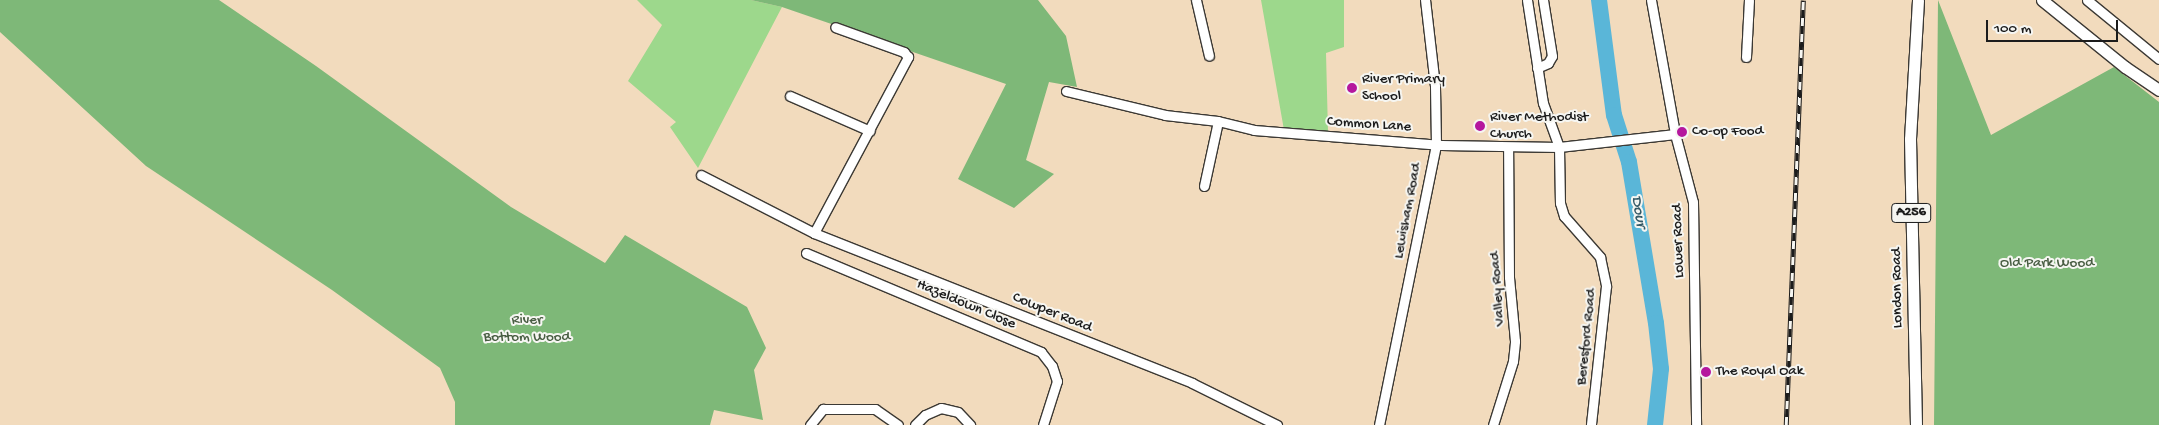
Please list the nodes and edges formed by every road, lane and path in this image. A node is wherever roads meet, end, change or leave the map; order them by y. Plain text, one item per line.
1 (1196, 0) edge
2 (1425, 0) edge
3 (1527, 0) edge
4 (1543, 0) edge
5 (1651, 0) edge
6 (1749, 0) edge
7 (1918, 0) edge
8 (2042, 0) edge
9 (2087, 0) edge
10 (835, 27) dead end
11 (1208, 56) dead end
12 (1746, 57) dead end
13 (2159, 59) edge
14 (1537, 68) junction
15 (2159, 90) edge
16 (1066, 91) dead end
17 (790, 96) dead end
18 (1218, 121) junction
19 (870, 131) junction
20 (1675, 134) junction
21 (1436, 144) junction
22 (1508, 148) junction
23 (1559, 148) junction
24 (701, 175) dead end
25 (1204, 186) dead end
26 (814, 233) junction
27 (806, 253) dead end
28 (810, 425) edge
29 (898, 425) edge
30 (915, 425) edge
31 (970, 425) edge
32 (1043, 425) edge
33 (1277, 425) edge
34 (1380, 425) edge
35 (1493, 425) edge
36 (1591, 425) edge
37 (1696, 425) edge
38 (1916, 425) edge

1 - 11 street
2 - 21 street, Lewisham Road
3 - 14 street, Beresford Road
4 - 14 street
5 - 20 street, Lower Road
6 - 12 street
7 - 38 main road, London Road / A256
8 - 15 main road
9 - 13 street
10 - 19 street
14 - 23 street, Beresford Road
16 - 18 street, Common Lane
17 - 19 street
18 - 21 street, Common Lane
18 - 25 street
19 - 26 street
20 - 23 street, Common Lane
20 - 37 street, Lower Road
21 - 22 street, Common Lane
21 - 34 street, Lewisham Road
22 - 23 street, Common Lane
22 - 35 street, Valley Road
23 - 36 street, Beresford Road
24 - 26 street, Cowper Road
26 - 33 street, Cowper Road
27 - 32 street, Hazeldown Close
28 - 29 street
30 - 31 street

